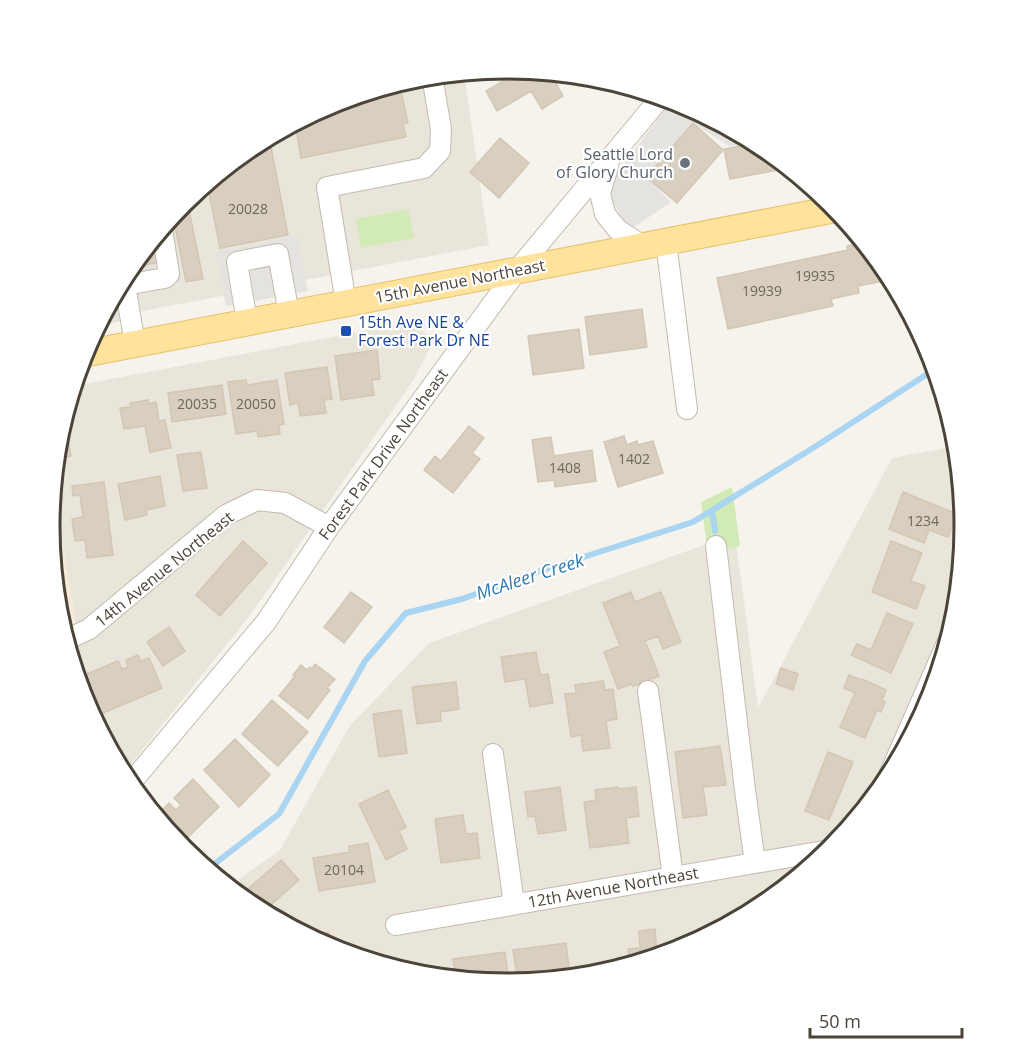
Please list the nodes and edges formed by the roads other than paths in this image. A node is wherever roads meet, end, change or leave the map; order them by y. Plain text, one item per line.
1 (434, 86) edge
2 (655, 104) edge
3 (612, 156) junction
4 (824, 211) edge
5 (164, 240) edge
6 (655, 244) junction
7 (518, 269) junction
8 (131, 284) edge
9 (126, 292) edge
10 (346, 303) junction
11 (289, 314) junction
12 (247, 322) junction
13 (135, 344) junction
14 (96, 350) edge
15 (687, 409) dead end
16 (328, 527) junction
17 (716, 546) dead end
18 (74, 636) edge
19 (648, 691) dead end
20 (493, 754) dead end
21 (137, 776) edge
22 (811, 853) edge
23 (755, 863) junction
24 (673, 877) junction
25 (514, 904) junction
26 (396, 925) dead end

1 - 10 street
2 - 3 street, Forest Park Drive Northeast
3 - 6 street
3 - 7 street, Forest Park Drive Northeast
4 - 6 main road, 15th Avenue Northeast
5 - 8 street
6 - 7 main road, 15th Avenue Northeast
6 - 15 street
7 - 10 main road, 15th Avenue Northeast
7 - 16 street, Forest Park Drive Northeast
9 - 13 street
10 - 11 main road, 15th Avenue Northeast
11 - 12 main road, 15th Avenue Northeast
11 - 12 street
12 - 13 main road, 15th Avenue Northeast
13 - 14 main road, 15th Avenue Northeast
16 - 18 street, 14th Avenue Northeast
16 - 21 street, Forest Park Drive Northeast
17 - 23 street
19 - 24 street
20 - 25 street
22 - 23 street, 12th Avenue Northeast
23 - 24 street, 12th Avenue Northeast
24 - 25 street, 12th Avenue Northeast
25 - 26 street, 12th Avenue Northeast

